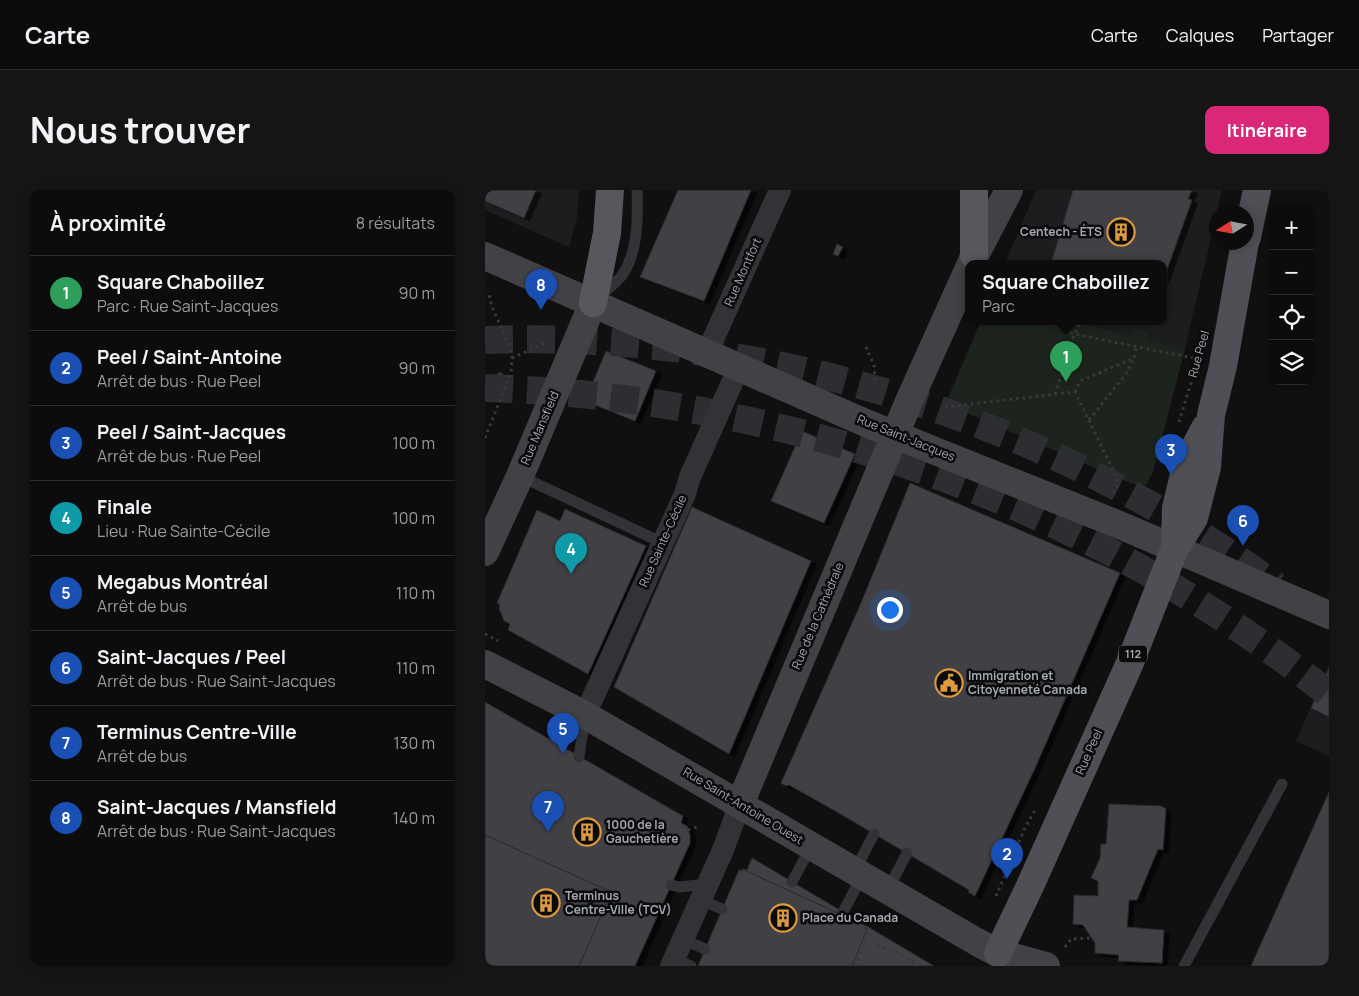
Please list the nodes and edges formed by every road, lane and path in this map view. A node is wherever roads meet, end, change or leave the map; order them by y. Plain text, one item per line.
1 (610, 190) edge
2 (637, 190) edge
3 (780, 190) edge
4 (973, 190) edge
5 (1009, 190) edge
6 (1257, 190) edge
7 (1254, 205) edge
8 (1244, 250) edge
9 (485, 256) edge
10 (971, 260) edge
11 (972, 260) edge
12 (965, 276) edge
13 (488, 291) dead end
14 (593, 303) junction
15 (1055, 325) edge
16 (1080, 325) edge
17 (1074, 334) junction
18 (547, 342) dead end
19 (1137, 346) junction
20 (866, 347) dead end
21 (1200, 352) dead end
22 (707, 353) junction
23 (512, 358) junction
24 (1134, 358) junction
25 (1198, 359) junction
26 (739, 367) junction
27 (875, 380) dead end
28 (1075, 392) junction
29 (1055, 394) junction
30 (945, 407) dead end
31 (1089, 420) junction
32 (1177, 428) dead end
33 (895, 434) junction
34 (485, 438) edge
35 (520, 476) junction
36 (1118, 483) dead end
37 (663, 543) junction
38 (1175, 548) junction
39 (485, 552) edge
40 (1329, 615) edge
41 (485, 664) edge
42 (585, 715) junction
43 (579, 757) dead end
44 (1282, 784) dead end
45 (740, 804) junction
46 (697, 827) dead end
47 (1025, 828) dead end
48 (689, 830) dead end
49 (874, 834) dead end
50 (811, 847) junction
51 (907, 853) dead end
52 (858, 874) junction
53 (793, 882) dead end
54 (1000, 884) dead end
55 (671, 885) dead end
56 (887, 891) junction
57 (704, 892) junction
58 (723, 909) dead end
59 (843, 912) dead end
60 (1092, 938) dead end
61 (1065, 947) dead end
62 (705, 949) dead end
63 (680, 958) edge
64 (997, 963) edge
65 (855, 966) edge
66 (921, 966) edge
67 (1046, 966) edge
68 (1184, 966) edge

1 - 14 highway
2 - 14 lane
3 - 22 street, Rue Montfort
4 - 10 highway
5 - 11 main road, Rue de la Cathédrale
6 - 7 main road
8 - 38 main road, Rue Peel / 112
9 - 14 main road, Rue Saint-Jacques
12 - 33 main road, Rue de la Cathédrale
13 - 23 path
14 - 22 main road, Rue Saint-Jacques
14 - 35 main road, Rue Mansfield
15 - 17 path
16 - 17 path
17 - 19 path
17 - 29 path
18 - 23 path
19 - 24 path
19 - 25 path
20 - 27 path
21 - 25 path, Rue Peel
22 - 26 main road, Rue Saint-Jacques
23 - 34 path
24 - 28 path
24 - 31 path
25 - 32 path, Rue Peel
26 - 33 main road, Rue Saint-Jacques
26 - 37 street, Rue Sainte-Cécile
28 - 29 path
28 - 31 path
29 - 30 path
31 - 36 path
33 - 38 main road, Rue Saint-Jacques
33 - 45 main road, Rue de la Cathédrale
35 - 37 lane
35 - 39 main road, Rue Mansfield
37 - 42 street, Rue Sainte-Cécile
38 - 40 main road, Rue Saint-Jacques
38 - 64 main road, Rue Peel / 112
41 - 42 main road, Rue Saint-Antoine Ouest
42 - 43 lane
42 - 45 main road, Rue Saint-Antoine Ouest
44 - 68 lane
45 - 50 main road, Rue Saint-Antoine Ouest
45 - 57 street, Rue de la Cathédrale
46 - 48 path
47 - 54 path
49 - 52 lane
50 - 52 main road, Rue Saint-Antoine Ouest
50 - 53 lane
51 - 56 lane
52 - 56 main road, Rue Saint-Antoine Ouest
52 - 59 lane
55 - 57 lane
56 - 64 main road, Rue Saint-Antoine Ouest
57 - 58 lane
57 - 63 street, Rue de la Cathédrale
60 - 61 path
62 - 63 lane
64 - 67 main road, Rue Saint-Antoine Ouest
65 - 66 path

